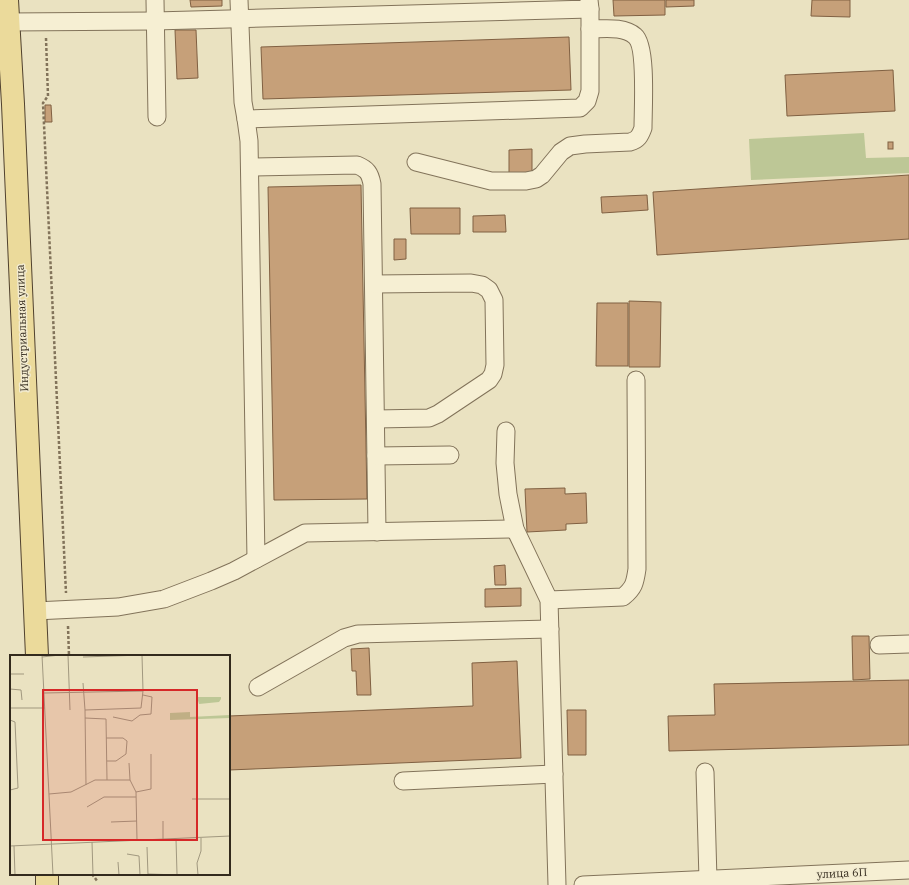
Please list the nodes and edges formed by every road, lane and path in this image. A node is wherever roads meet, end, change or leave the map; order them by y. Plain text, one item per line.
1 (7, 0) edge
2 (155, 0) edge
3 (238, 0) edge
4 (590, 4) edge
5 (239, 19) junction
6 (155, 21) junction
7 (8, 22) junction
8 (46, 22) junction
9 (590, 29) junction
10 (6, 105) edge
11 (157, 117) dead end
12 (246, 119) junction
13 (416, 162) dead end
14 (250, 167) junction
15 (374, 284) junction
16 (636, 380) dead end
17 (376, 419) junction
18 (506, 431) dead end
19 (450, 455) dead end
20 (376, 456) junction
21 (515, 529) junction
22 (377, 532) junction
23 (256, 559) junction
24 (549, 600) junction
25 (67, 610) junction
26 (34, 611) junction
27 (550, 629) junction
28 (909, 644) edge
29 (879, 645) dead end
30 (37, 655) edge
31 (69, 655) edge
32 (258, 687) dead end
33 (705, 772) dead end
34 (554, 774) junction
35 (403, 781) dead end
36 (909, 870) edge
37 (93, 875) edge
38 (708, 880) junction
39 (784, 881) edge
40 (98, 882) dead end
41 (557, 885) edge
42 (583, 885) edge

1 - 7 main road, Индустриальная улица
2 - 6 street
3 - 5 street
4 - 5 street
4 - 9 street
5 - 6 street
5 - 12 street
6 - 8 street
6 - 11 street
7 - 8 street
7 - 10 main road, Индустриальная улица
8 - 25 path
9 - 12 street
9 - 13 street
10 - 26 main road, Индустриальная улица
12 - 14 street
14 - 15 street
14 - 23 street
15 - 17 street
15 - 17 street
16 - 24 street
17 - 20 street
18 - 21 street
19 - 20 street
20 - 22 street
21 - 22 street
21 - 24 street
22 - 23 street
23 - 25 street
24 - 27 street
25 - 26 street
25 - 31 path
26 - 30 main road, Индустриальная улица
27 - 32 street
27 - 34 street
28 - 29 street
33 - 38 street
34 - 35 street
34 - 41 street
36 - 39 street, улица 6П
37 - 40 path
38 - 39 street, улица 6П
38 - 42 street, улица 6П

